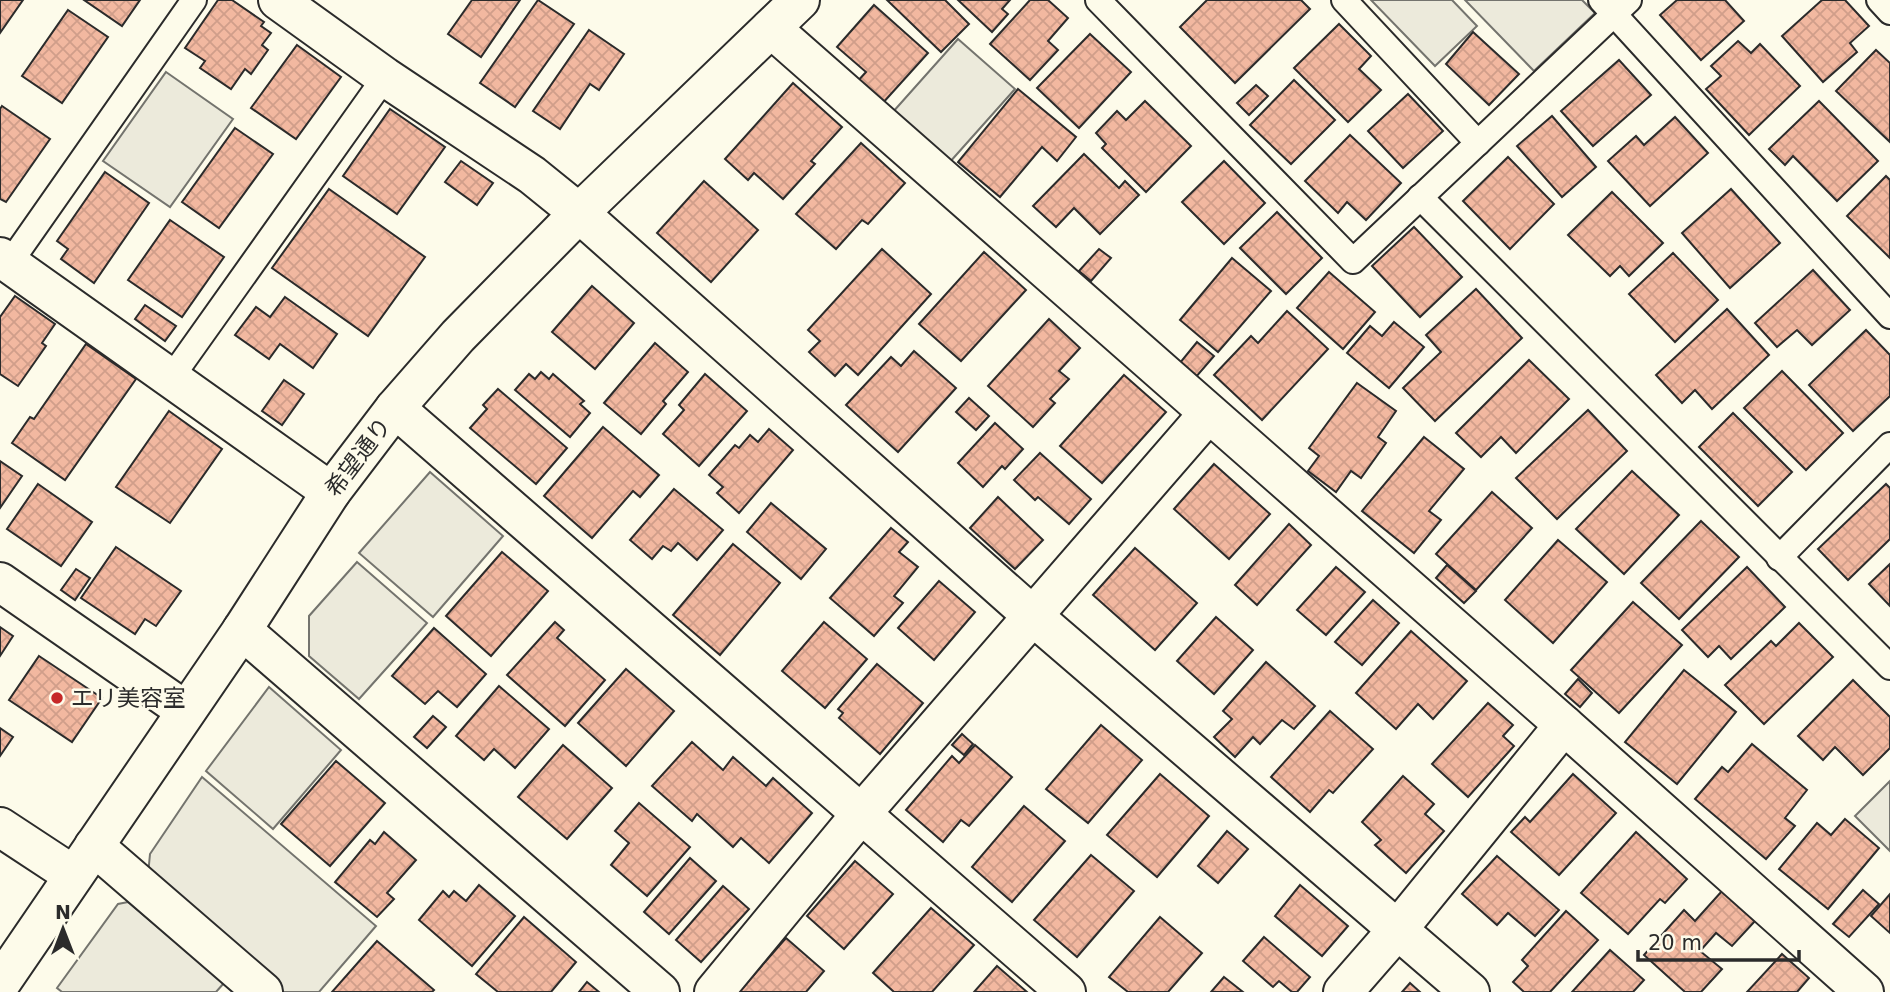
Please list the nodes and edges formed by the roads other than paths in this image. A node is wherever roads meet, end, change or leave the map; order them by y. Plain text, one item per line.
1 (194, 0) edge
2 (278, 0) edge
3 (1098, 0) edge
4 (1345, 0) edge
5 (1879, 0) edge
6 (1614, 5) edge
7 (782, 12) edge
8 (1890, 12) edge
9 (385, 77) junction
10 (1478, 143) junction
11 (1420, 197) junction
12 (579, 213) junction
13 (4, 261) edge
14 (1890, 316) edge
15 (171, 378) junction
16 (395, 408) junction
17 (1208, 414) junction
18 (1890, 445) edge
19 (331, 492) junction
20 (1779, 558) junction
21 (0, 582) edge
22 (1034, 617) junction
23 (242, 630) junction
24 (1890, 667) edge
25 (186, 711) junction
26 (1564, 725) junction
27 (860, 814) junction
28 (0, 827) edge
29 (83, 861) junction
30 (1398, 929) junction
31 (0, 984) edge
32 (263, 992) edge
33 (660, 992) edge
34 (715, 992) edge
35 (1066, 992) edge
36 (1343, 992) edge
37 (1470, 992) edge
38 (1864, 992) edge

1 - 13 lane
2 - 9 street
3 - 11 lane
4 - 10 lane
5 - 8 lane
6 - 10 lane
6 - 14 lane
7 - 12 street, 希望通り
7 - 17 street
9 - 12 street
9 - 15 lane
10 - 11 lane
11 - 20 lane
12 - 16 street, 希望通り
12 - 22 street
13 - 15 street
15 - 19 street
16 - 19 street, 希望通り
16 - 27 street
17 - 22 street
17 - 26 street
18 - 20 lane
19 - 23 street, 希望通り
20 - 24 lane
21 - 25 street
22 - 27 street
22 - 30 street
23 - 25 street, 希望通り
23 - 33 street
25 - 29 street, 希望通り
26 - 30 street
26 - 38 street
27 - 34 street
27 - 35 street
28 - 29 street
29 - 31 street, 希望通り
29 - 32 street
30 - 36 street
30 - 37 street

